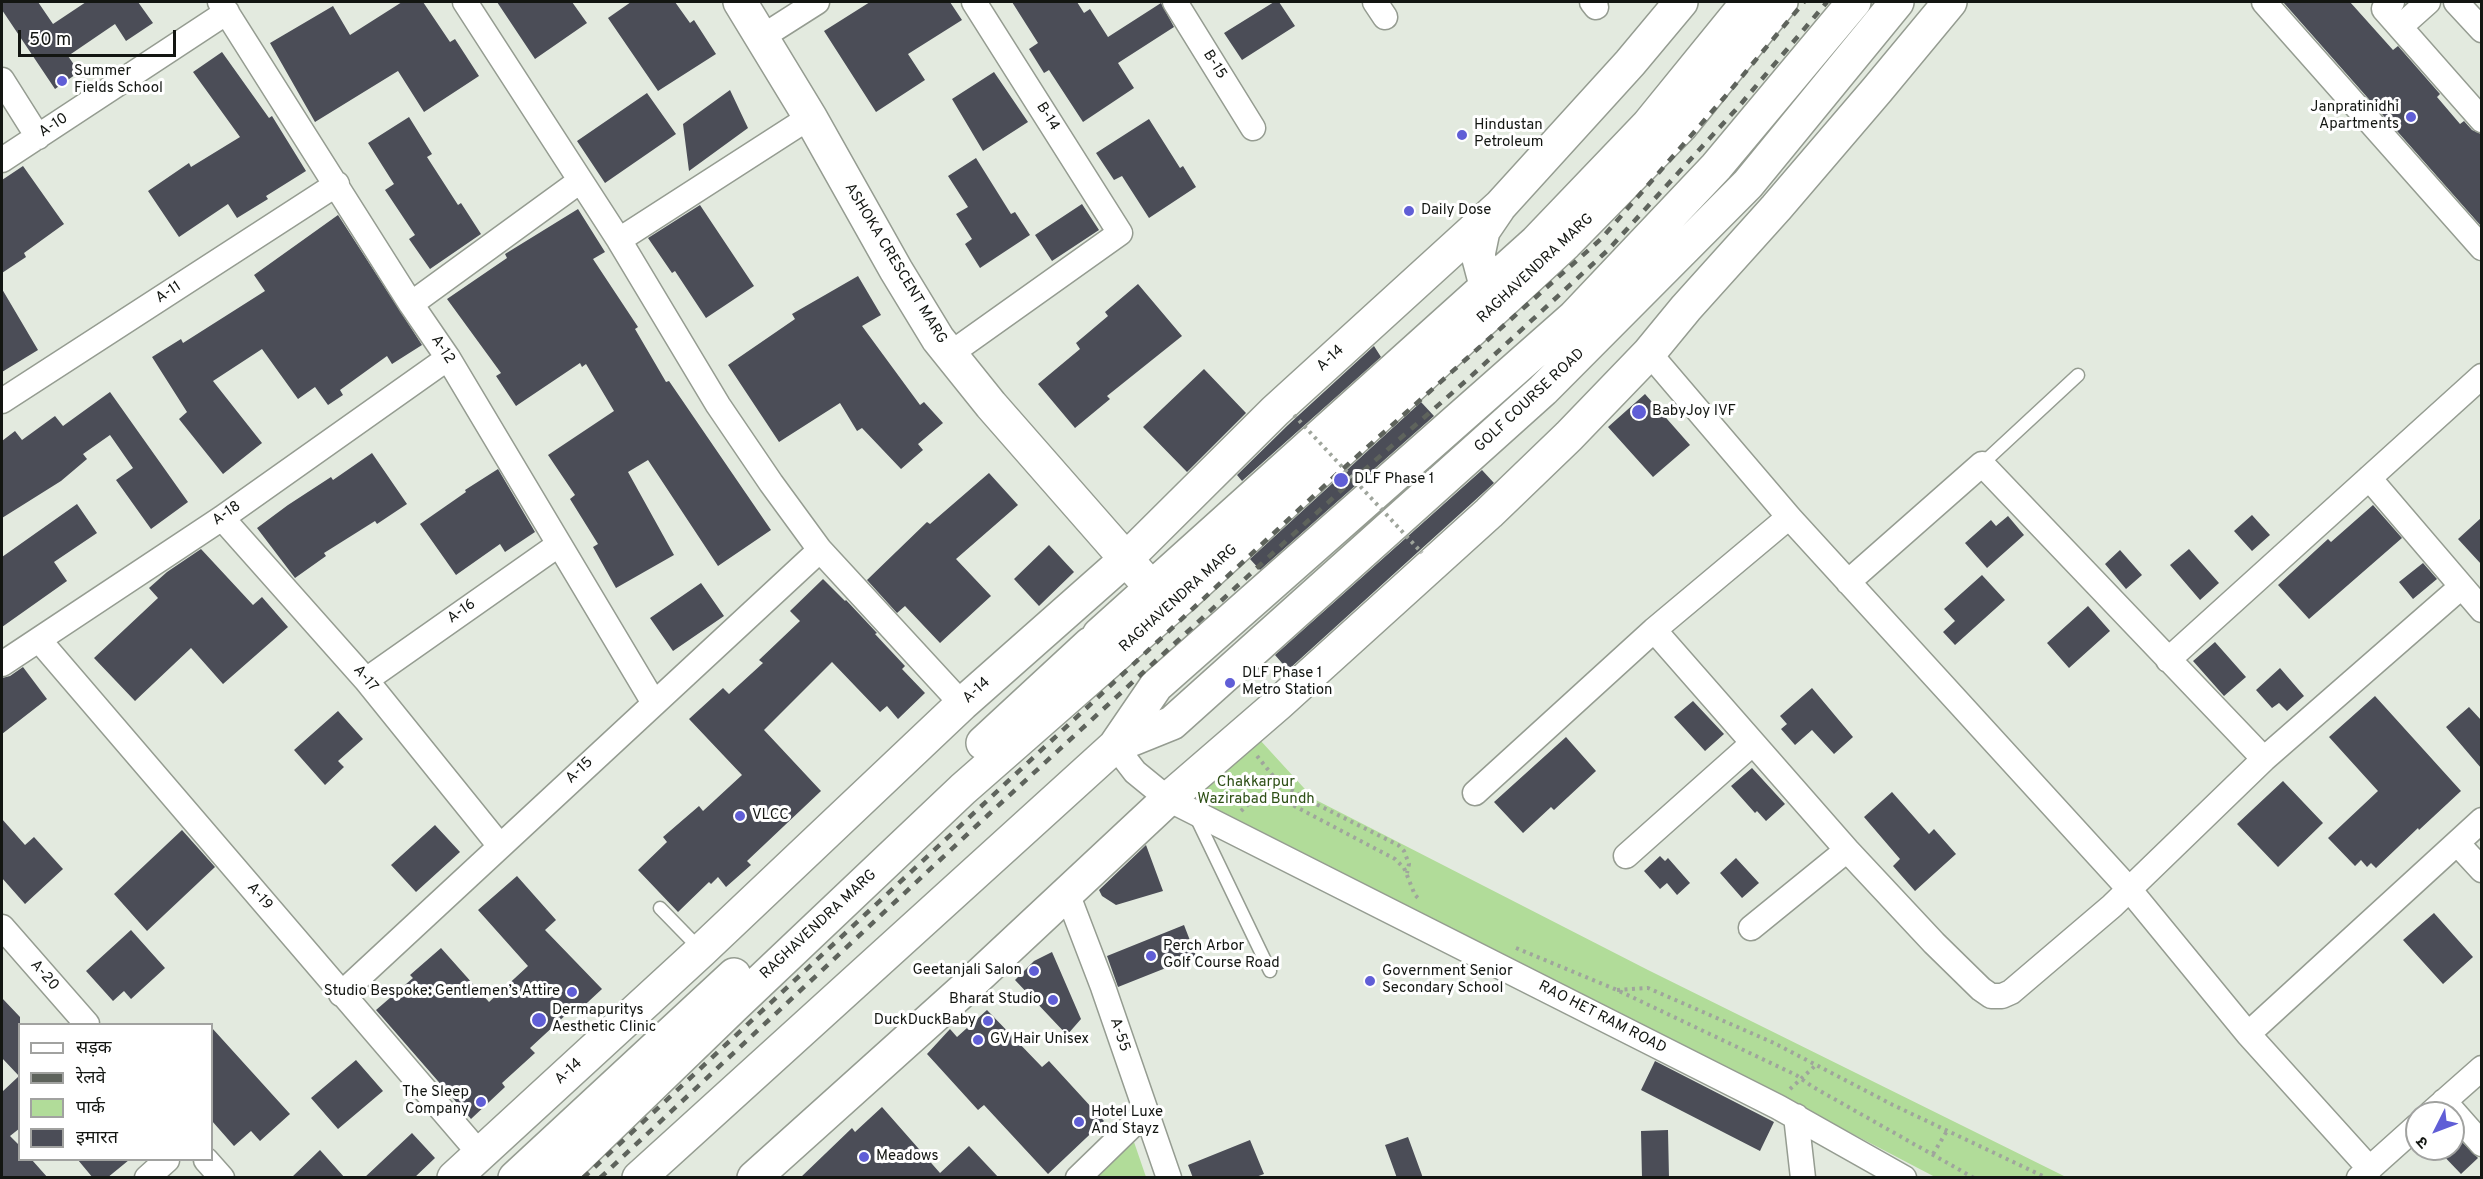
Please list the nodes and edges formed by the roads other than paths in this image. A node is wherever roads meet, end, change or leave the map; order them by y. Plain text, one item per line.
1 (465, 2) edge
2 (740, 2) edge
3 (817, 2) edge
4 (974, 2) edge
5 (1175, 2) edge
6 (1681, 2) edge
7 (1748, 2) edge
8 (1781, 2) edge
9 (1854, 2) edge
10 (1897, 2) edge
11 (2264, 2) edge
12 (2428, 2) edge
13 (2456, 2) edge
14 (1940, 5) edge
15 (224, 7) edge
16 (2389, 10) edge
17 (2481, 30) edge
18 (762, 37) junction
19 (2, 80) edge
20 (810, 117) junction
21 (2481, 120) edge
22 (1253, 128) dead end
23 (38, 137) junction
24 (2, 160) edge
25 (580, 181) junction
26 (337, 184) junction
27 (1500, 206) junction
28 (619, 240) junction
29 (2481, 248) edge
30 (1486, 285) junction
31 (411, 304) junction
32 (1649, 353) junction
33 (950, 354) junction
34 (448, 358) junction
35 (2078, 375) dead end
36 (2481, 376) edge
37 (2, 401) edge
38 (1982, 464) junction
39 (2369, 478) junction
40 (1789, 517) junction
41 (222, 518) junction
42 (558, 545) junction
43 (820, 550) junction
44 (1126, 559) junction
45 (1848, 582) junction
46 (1151, 587) junction
47 (2461, 587) junction
48 (2481, 610) edge
49 (1654, 630) junction
50 (1099, 635) junction
51 (39, 640) junction
52 (2168, 660) junction
53 (2, 664) edge
54 (366, 680) junction
55 (1075, 691) junction
56 (654, 703) junction
57 (962, 704) junction
58 (1753, 743) junction
59 (1115, 746) junction
60 (2264, 759) junction
61 (1475, 793) dead end
62 (1181, 805) junction
63 (2481, 820) edge
64 (2457, 843) junction
65 (500, 846) junction
66 (1847, 850) junction
67 (1626, 856) dead end
68 (2481, 870) edge
69 (2128, 890) junction
70 (1068, 893) junction
71 (660, 908) dead end
72 (2, 927) edge
73 (1751, 928) dead end
74 (701, 951) junction
75 (1270, 971) dead end
76 (341, 994) junction
77 (733, 1007) junction
78 (86, 1023) edge
79 (2248, 1034) junction
80 (659, 1044) junction
81 (2481, 1068) edge
82 (2444, 1101) edge
83 (1145, 1113) junction
84 (1796, 1116) junction
85 (2465, 1131) edge
86 (2405, 1137) edge
87 (2481, 1144) edge
88 (480, 1154) junction
89 (165, 1161) edge
90 (207, 1161) edge
91 (2364, 1173) edge
92 (147, 1178) edge
93 (222, 1178) edge
94 (454, 1178) edge
95 (515, 1178) edge
96 (556, 1178) edge
97 (639, 1178) edge
98 (754, 1178) edge
99 (1078, 1178) edge
100 (1169, 1178) edge
101 (1803, 1178) edge
102 (1904, 1178) edge

1 - 25 street
2 - 18 street, ASHOKA CRESCENT MARG
3 - 18 street
4 - 33 street, B-14
5 - 22 street, B-15
6 - 27 street
7 - 30 street
8 - 55 street, RAGHAVENDRA MARG
9 - 59 street
10 - 59 street, GOLF COURSE ROAD
11 - 29 street
12 - 16 street
13 - 17 street
14 - 32 street
15 - 23 street, A-10
15 - 26 street, A-12
16 - 21 street
18 - 20 street, ASHOKA CRESCENT MARG
19 - 23 street
20 - 28 street
20 - 33 street, ASHOKA CRESCENT MARG
23 - 24 street, A-10
25 - 28 street
25 - 31 street
26 - 31 street, A-12
26 - 37 street, A-11
27 - 30 street
27 - 44 street, A-14
28 - 43 street
30 - 46 street
31 - 34 street, A-12
32 - 40 street
32 - 62 street
33 - 44 street, ASHOKA CRESCENT MARG
34 - 41 street, A-18
34 - 42 street, A-12
35 - 38 lane
36 - 39 street
38 - 45 street
38 - 52 street
39 - 47 street
39 - 52 street
40 - 45 street
40 - 49 street
41 - 51 street, A-18
41 - 54 street, A-17
42 - 54 street, A-16
42 - 56 street, A-12
43 - 56 street, A-15
43 - 57 street
44 - 46 street, ASHOKA CRESCENT MARG
44 - 57 street, A-14
45 - 69 street
46 - 50 street
47 - 48 street
47 - 60 street
49 - 58 street
49 - 61 street
50 - 55 street
50 - 80 street
51 - 53 street, A-18
51 - 76 street, A-19
52 - 60 street
54 - 65 street, A-17
55 - 77 street, RAGHAVENDRA MARG
56 - 65 street, A-15
57 - 74 street, A-14
58 - 66 street
58 - 67 street
59 - 62 street, RAO HET RAM ROAD
59 - 97 street
60 - 69 street
62 - 70 street
62 - 75 lane
62 - 84 street, RAO HET RAM ROAD
63 - 64 street
64 - 68 street
64 - 79 street
65 - 76 street, A-15
66 - 69 street
66 - 73 street
69 - 79 street
70 - 83 street, A-55
70 - 98 street
71 - 74 lane
72 - 78 street, A-20
74 - 88 street, A-14
76 - 88 street, A-19
77 - 80 street
77 - 96 street, RAGHAVENDRA MARG
79 - 91 street
80 - 95 street
81 - 82 street
83 - 99 street
83 - 100 street, A-55
84 - 101 street
84 - 102 street, RAO HET RAM ROAD
85 - 87 street
86 - 91 street
88 - 94 street, A-14
89 - 92 street
90 - 93 street

